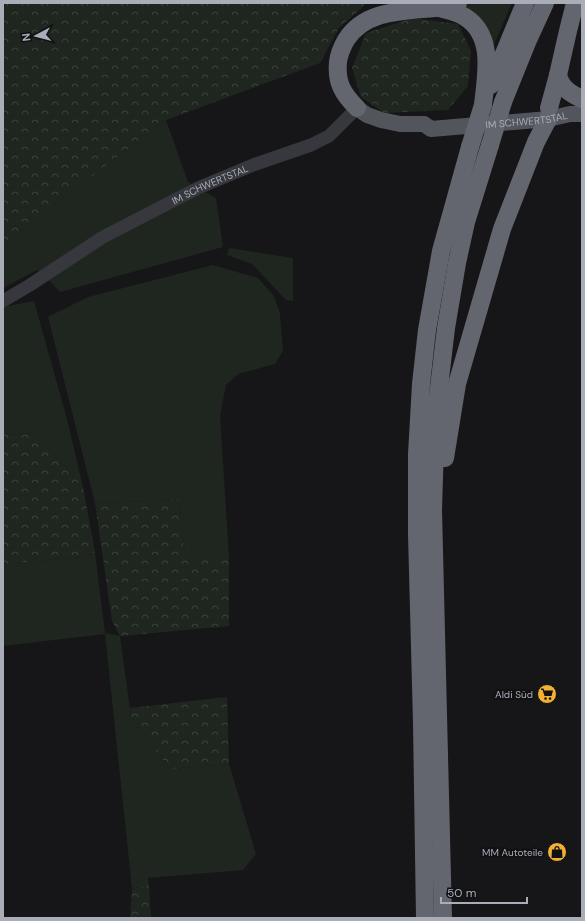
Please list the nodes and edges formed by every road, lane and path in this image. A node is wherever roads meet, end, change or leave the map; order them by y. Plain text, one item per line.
1 (458, 3) edge
2 (525, 3) edge
3 (544, 3) edge
4 (575, 3) edge
5 (435, 7) junction
6 (558, 75) junction
7 (582, 99) edge
8 (582, 104) edge
9 (483, 105) junction
10 (357, 108) junction
11 (549, 113) junction
12 (582, 114) edge
13 (582, 127) edge
14 (3, 301) edge
15 (433, 510) junction
16 (425, 918) edge
17 (443, 918) edge

1 - 5 highway
2 - 9 highway
3 - 15 highway, bridge
4 - 6 highway
5 - 9 highway
5 - 10 highway
6 - 7 highway
6 - 11 highway
8 - 11 main road, IM SCHWERTSTAL
9 - 16 highway, bridge
10 - 11 main road, IM SCHWERTSTAL
10 - 14 street, IM SCHWERTSTAL
11 - 12 main road, IM SCHWERTSTAL
11 - 13 main road
11 - 15 highway
15 - 17 highway

